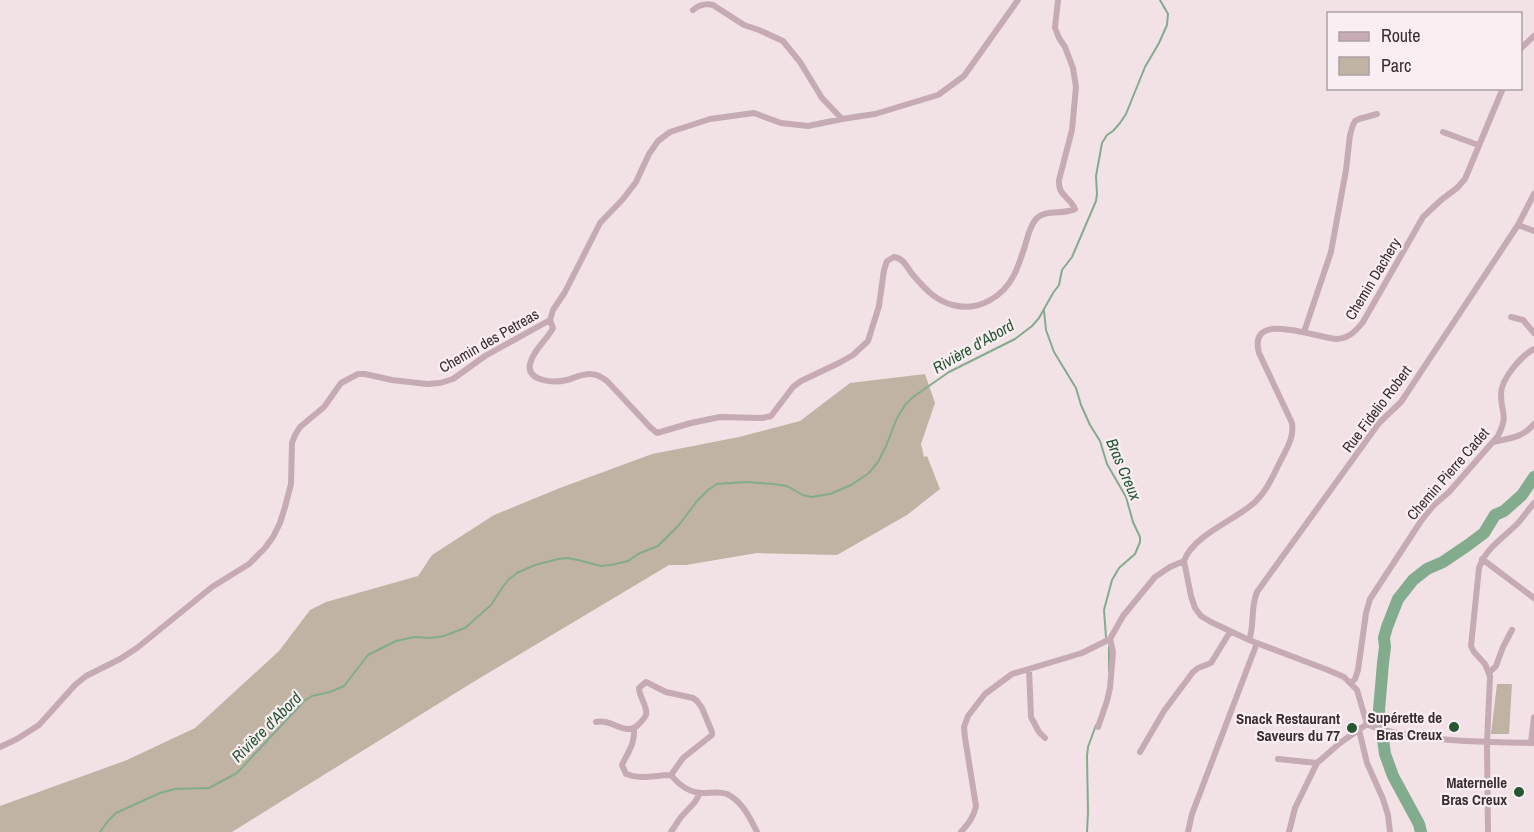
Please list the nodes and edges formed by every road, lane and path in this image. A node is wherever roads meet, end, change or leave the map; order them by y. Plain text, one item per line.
1 (1018, 0) edge
2 (1058, 0) edge
3 (693, 10) dead end
4 (1534, 36) edge
5 (1522, 48) edge
6 (1502, 90) edge
7 (1377, 114) dead end
8 (842, 119) junction
9 (1443, 132) dead end
10 (1478, 145) junction
11 (1534, 194) edge
12 (1518, 225) junction
13 (1534, 231) edge
14 (1511, 317) dead end
15 (550, 320) junction
16 (1304, 332) junction
17 (1534, 333) edge
18 (1534, 349) edge
19 (1534, 423) edge
20 (1493, 442) junction
21 (1534, 503) edge
22 (1482, 559) junction
23 (1184, 561) junction
24 (1534, 598) edge
25 (1512, 630) dead end
26 (1230, 632) junction
27 (1110, 639) junction
28 (1249, 640) junction
29 (1257, 643) junction
30 (1029, 669) junction
31 (1489, 673) junction
32 (1351, 683) junction
33 (1534, 717) edge
34 (596, 722) dead end
35 (1369, 725) junction
36 (1098, 727) dead end
37 (634, 729) junction
38 (1359, 730) junction
39 (1045, 738) dead end
40 (1487, 742) junction
41 (1533, 743) edge
42 (0, 747) edge
43 (1140, 752) dead end
44 (1278, 759) dead end
45 (1317, 763) junction
46 (671, 775) junction
47 (699, 793) junction
48 (1188, 830) edge
49 (671, 832) edge
50 (757, 832) edge
51 (961, 832) edge
52 (1289, 832) edge
53 (1390, 832) edge
54 (1488, 832) edge

1 - 8 street, Chemin des Petreas
2 - 15 street
3 - 8 street
4 - 5 street
6 - 10 street, Chemin Dachery
7 - 16 street
8 - 15 street, Chemin des Petreas
9 - 10 street
10 - 16 street, Chemin Dachery
11 - 12 street, Rue Fidelio Robert
12 - 13 street
12 - 28 street, Rue Fidelio Robert
14 - 17 street
15 - 42 street, Chemin des Petreas
16 - 23 street, Chemin Dachery
18 - 20 street, Chemin Pierre Cadet
19 - 20 street
20 - 32 street, Chemin Pierre Cadet
21 - 22 street
22 - 24 street
22 - 31 street
23 - 26 street
23 - 27 street
25 - 31 street
26 - 28 street
26 - 43 street
27 - 30 street
27 - 36 street
28 - 29 street
29 - 32 street
29 - 48 street
30 - 39 street
30 - 51 street
31 - 40 street
32 - 35 street
33 - 41 street
34 - 37 street
35 - 38 street
35 - 40 street
37 - 46 street
37 - 46 street
38 - 45 street
38 - 53 street
40 - 41 street
40 - 54 street
44 - 45 street
45 - 52 street
46 - 47 street
47 - 49 street
47 - 50 street

